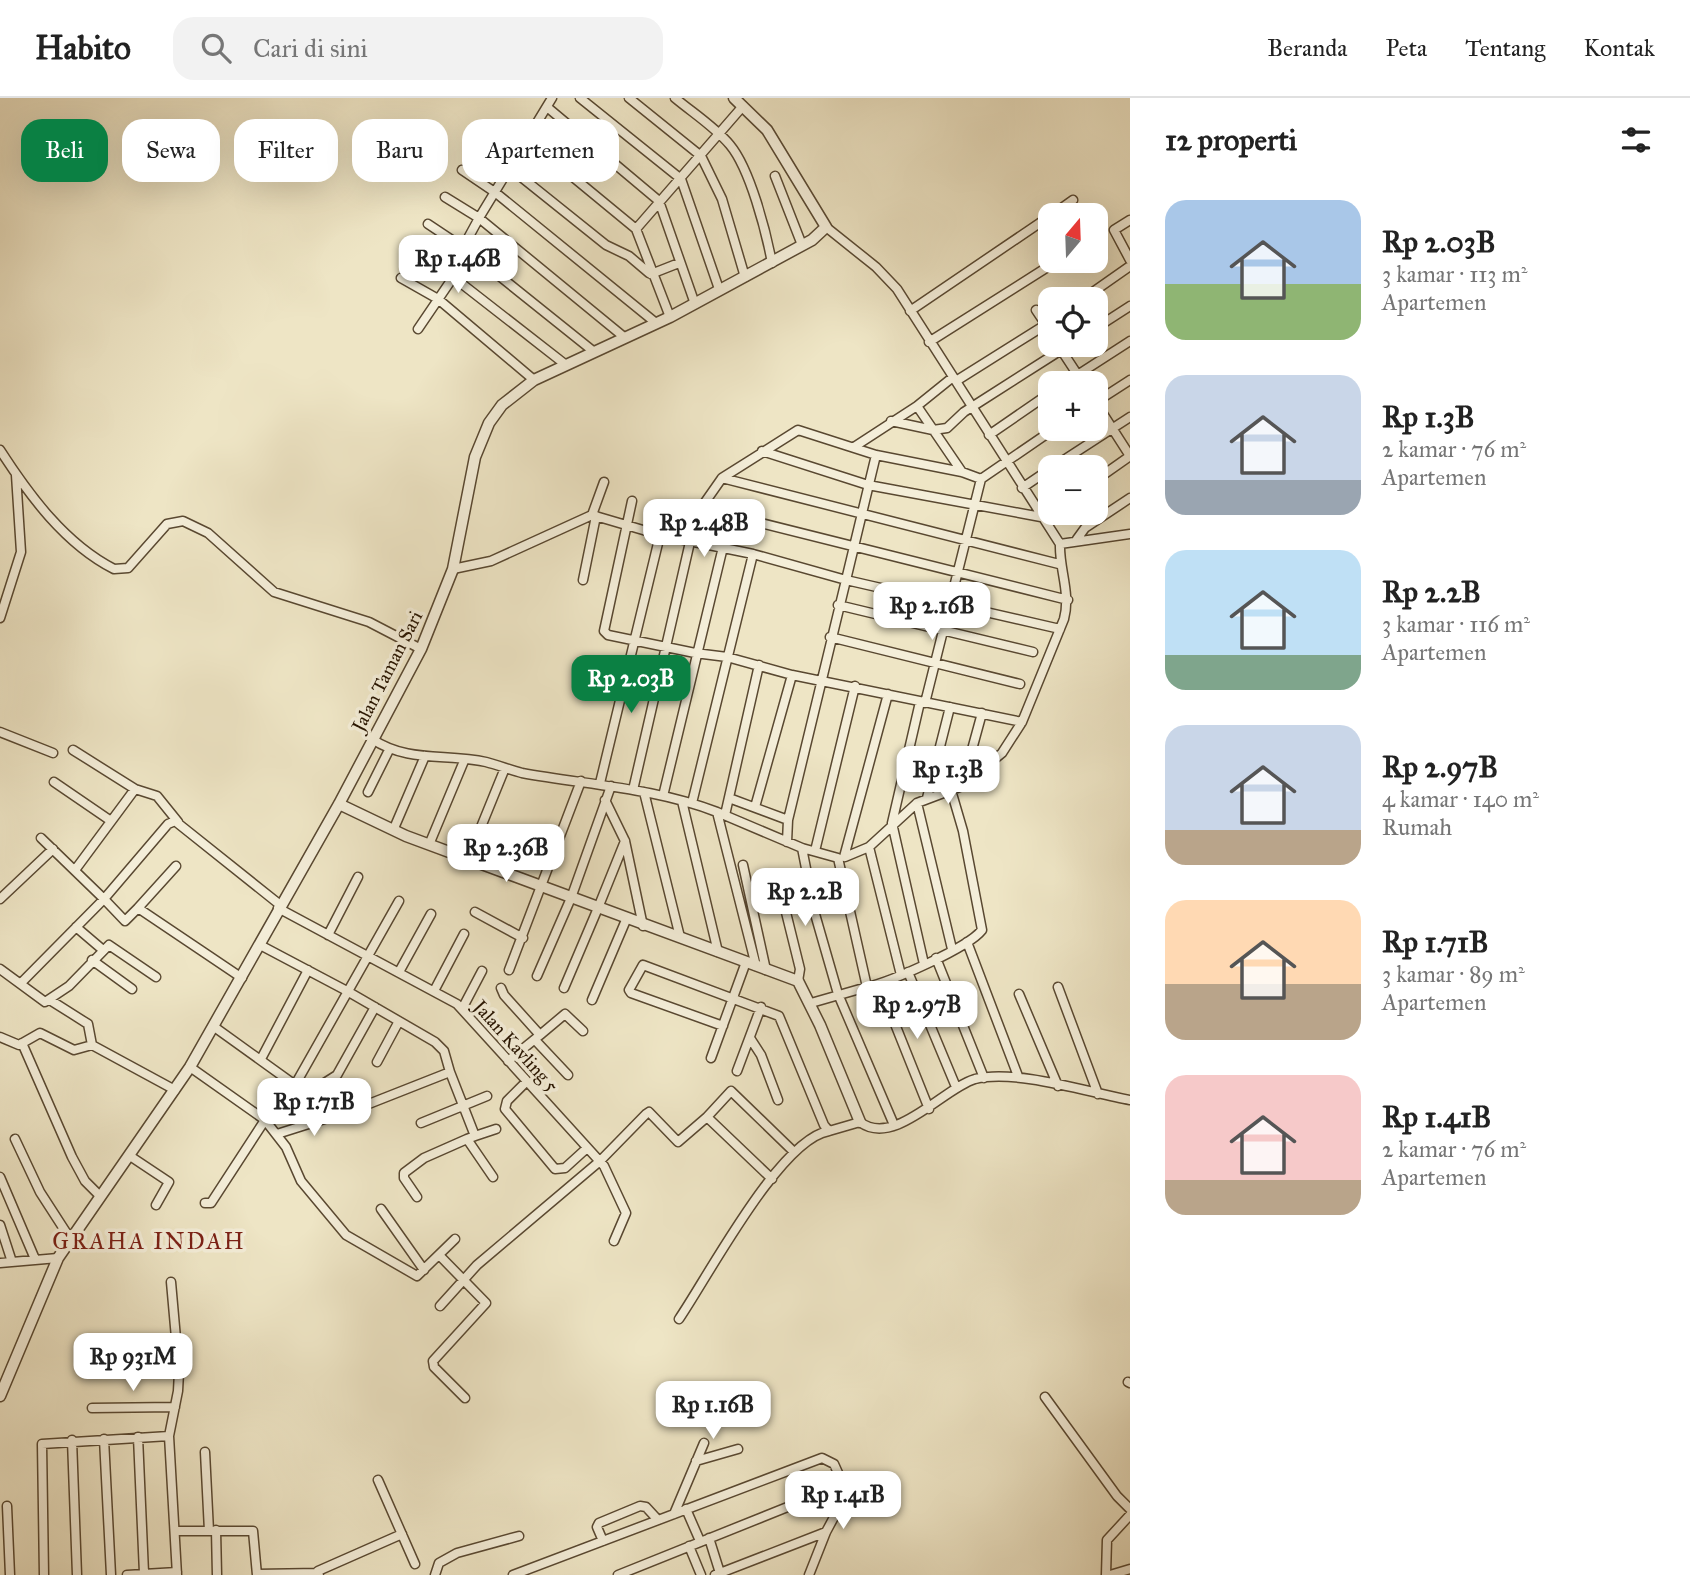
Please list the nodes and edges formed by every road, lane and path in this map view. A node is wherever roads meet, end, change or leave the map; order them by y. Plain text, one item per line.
1 (552, 98) edge
2 (580, 98) edge
3 (629, 98) edge
4 (676, 98) edge
5 (734, 98) edge
6 (743, 106) junction
7 (547, 107) junction
8 (540, 119) edge
9 (718, 134) junction
10 (701, 156) junction
11 (775, 176) dead end
12 (681, 179) junction
13 (480, 182) edge
14 (503, 182) edge
15 (530, 182) edge
16 (580, 182) edge
17 (496, 193) junction
18 (445, 197) dead end
19 (1073, 200) dead end
20 (659, 201) junction
21 (1069, 203) edge
22 (479, 218) junction
23 (1130, 220) edge
24 (428, 224) dead end
25 (631, 224) junction
26 (1038, 225) edge
27 (826, 227) junction
28 (802, 246) junction
29 (467, 250) junction
30 (430, 259) dead end
31 (1130, 260) edge
32 (679, 263) junction
33 (772, 263) junction
34 (1130, 266) edge
35 (1038, 273) edge
36 (651, 274) junction
37 (454, 276) junction
38 (745, 276) junction
39 (401, 278) dead end
40 (1100, 287) edge
41 (719, 289) junction
42 (438, 299) junction
43 (695, 304) junction
44 (1130, 306) edge
45 (1036, 310) dead end
46 (911, 311) junction
47 (1038, 312) edge
48 (670, 317) junction
49 (1108, 320) edge
50 (656, 323) junction
51 (418, 329) dead end
52 (1038, 332) edge
53 (624, 337) junction
54 (1130, 341) edge
55 (929, 342) junction
56 (593, 352) junction
57 (1047, 357) edge
58 (566, 365) junction
59 (1083, 371) edge
60 (955, 379) junction
61 (534, 380) junction
62 (1130, 380) edge
63 (1108, 394) edge
64 (1038, 401) edge
65 (916, 406) junction
66 (972, 407) junction
67 (1130, 417) edge
68 (891, 421) junction
69 (1108, 424) edge
70 (1111, 429) junction
71 (933, 430) junction
72 (989, 435) junction
73 (1038, 440) edge
74 (854, 447) junction
75 (0, 450) edge
76 (762, 451) junction
77 (876, 455) junction
78 (1072, 455) edge
79 (1130, 456) edge
80 (1005, 461) junction
81 (962, 472) junction
82 (1108, 472) edge
83 (16, 475) junction
84 (1038, 477) edge
85 (722, 478) junction
86 (981, 479) junction
87 (604, 482) dead end
88 (867, 485) junction
89 (1021, 488) junction
90 (1130, 498) edge
91 (632, 501) dead end
92 (973, 507) junction
93 (701, 508) junction
94 (1038, 513) edge
95 (860, 514) junction
96 (594, 516) junction
97 (1038, 517) edge
98 (1047, 525) edge
99 (628, 526) junction
100 (1128, 533) edge
101 (660, 535) junction
102 (1077, 540) junction
103 (688, 541) junction
104 (964, 541) junction
105 (1060, 544) junction
106 (852, 545) junction
107 (723, 547) junction
108 (753, 554) junction
109 (1059, 564) junction
110 (453, 569) junction
111 (957, 571) junction
112 (583, 580) dead end
113 (846, 580) junction
114 (1068, 600) junction
115 (949, 604) junction
116 (838, 605) junction
117 (0, 618) edge
118 (1060, 629) junction
119 (942, 630) junction
120 (831, 637) junction
121 (634, 640) junction
122 (665, 647) junction
123 (421, 649) junction
124 (1033, 652) dead end
125 (695, 653) junction
126 (727, 657) junction
127 (933, 663) junction
128 (759, 665) junction
129 (792, 674) junction
130 (824, 680) junction
131 (1020, 684) dead end
132 (855, 686) junction
133 (888, 694) junction
134 (922, 702) junction
135 (950, 707) junction
136 (982, 713) junction
137 (1022, 722) junction
138 (0, 732) edge
139 (372, 739) junction
140 (73, 750) dead end
141 (389, 750) junction
142 (53, 753) dead end
143 (425, 757) junction
144 (464, 761) junction
145 (505, 768) junction
146 (582, 781) junction
147 (54, 782) dead end
148 (600, 783) junction
149 (611, 786) junction
150 (962, 786) junction
151 (135, 789) junction
152 (633, 790) junction
153 (951, 790) junction
154 (368, 792) dead end
155 (644, 792) junction
156 (663, 796) junction
157 (729, 798) junction
158 (927, 798) junction
159 (605, 800) junction
160 (682, 801) junction
161 (692, 803) junction
162 (917, 803) junction
163 (339, 804) junction
164 (755, 807) junction
165 (721, 814) junction
166 (367, 818) junction
167 (788, 820) junction
168 (111, 821) junction
169 (179, 823) junction
170 (892, 823) junction
171 (395, 826) junction
172 (407, 834) junction
173 (41, 838) dead end
174 (431, 839) junction
175 (625, 841) junction
176 (787, 842) junction
177 (869, 847) junction
178 (802, 848) junction
179 (53, 849) junction
180 (447, 849) junction
181 (815, 851) junction
182 (469, 856) junction
183 (841, 857) junction
184 (743, 865) dead end
185 (176, 866) dead end
186 (75, 870) junction
187 (777, 876) dead end
188 (358, 877) dead end
189 (543, 884) junction
190 (572, 895) junction
191 (0, 899) edge
192 (104, 899) junction
193 (399, 901) dead end
194 (279, 906) junction
195 (599, 906) junction
196 (138, 908) junction
197 (475, 912) dead end
198 (431, 914) dead end
199 (626, 920) junction
200 (646, 925) junction
201 (76, 927) junction
202 (464, 934) dead end
203 (328, 935) junction
204 (680, 937) junction
205 (523, 938) junction
206 (967, 942) junction
207 (260, 945) junction
208 (952, 949) junction
209 (103, 950) junction
210 (718, 952) junction
211 (367, 955) junction
212 (936, 958) junction
213 (92, 961) junction
214 (924, 964) junction
215 (756, 966) junction
216 (0, 969) edge
217 (309, 970) junction
218 (509, 970) dead end
219 (482, 971) dead end
220 (399, 972) junction
221 (904, 973) junction
222 (537, 976) dead end
223 (156, 977) dead end
224 (242, 978) junction
225 (798, 981) junction
226 (21, 984) junction
227 (879, 984) junction
228 (867, 987) junction
229 (1058, 987) dead end
230 (501, 988) dead end
231 (564, 988) dead end
232 (132, 989) dead end
233 (347, 990) junction
234 (434, 991) junction
235 (838, 994) junction
236 (1019, 994) dead end
237 (733, 996) junction
238 (50, 1000) junction
239 (592, 1000) dead end
240 (811, 1003) junction
241 (375, 1007) junction
242 (761, 1007) junction
243 (462, 1009) junction
244 (399, 1021) junction
245 (213, 1026) junction
246 (723, 1026) junction
247 (583, 1031) dead end
248 (0, 1037) edge
249 (538, 1037) junction
250 (750, 1038) junction
251 (22, 1043) junction
252 (92, 1045) junction
253 (711, 1058) dead end
254 (261, 1059) junction
255 (508, 1061) junction
256 (377, 1062) dead end
257 (190, 1067) junction
258 (737, 1071) dead end
259 (450, 1072) junction
260 (568, 1075) dead end
261 (1017, 1076) junction
262 (984, 1078) junction
263 (526, 1082) junction
264 (295, 1085) junction
265 (1058, 1086) junction
266 (956, 1087) junction
267 (176, 1090) junction
268 (315, 1090) dead end
269 (1098, 1094) junction
270 (487, 1096) dead end
271 (778, 1100) dead end
272 (1130, 1100) edge
273 (462, 1106) junction
274 (929, 1109) junction
275 (706, 1117) junction
276 (265, 1120) junction
277 (860, 1122) junction
278 (421, 1123) dead end
279 (894, 1125) junction
280 (496, 1129) dead end
281 (830, 1131) junction
282 (276, 1133) junction
283 (471, 1138) junction
284 (15, 1139) dead end
285 (587, 1148) junction
286 (794, 1152) junction
287 (130, 1156) junction
288 (602, 1164) junction
289 (0, 1177) edge
290 (493, 1177) dead end
291 (772, 1179) junction
292 (100, 1196) junction
293 (417, 1197) dead end
294 (205, 1203) dead end
295 (156, 1205) dead end
296 (381, 1209) dead end
297 (0, 1225) edge
298 (71, 1240) junction
299 (455, 1240) dead end
300 (614, 1241) dead end
301 (440, 1256) junction
302 (58, 1258) junction
303 (35, 1259) junction
304 (12, 1262) junction
305 (0, 1263) edge
306 (424, 1270) junction
307 (463, 1280) junction
308 (171, 1282) dead end
309 (440, 1306) dead end
310 (679, 1319) dead end
311 (0, 1396) edge
312 (1045, 1397) dead end
313 (465, 1398) dead end
314 (175, 1407) junction
315 (92, 1408) dead end
316 (169, 1436) junction
317 (138, 1437) junction
318 (104, 1439) junction
319 (72, 1440) junction
320 (704, 1443) dead end
321 (738, 1449) dead end
322 (205, 1452) dead end
323 (696, 1461) junction
324 (379, 1480) dead end
325 (845, 1484) junction
326 (7, 1506) dead end
327 (686, 1509) junction
328 (1130, 1509) edge
329 (674, 1514) junction
330 (1130, 1515) edge
331 (658, 1520) junction
332 (177, 1531) junction
333 (213, 1531) junction
334 (826, 1532) junction
335 (402, 1534) junction
336 (519, 1536) dead end
337 (704, 1540) junction
338 (603, 1541) junction
339 (690, 1546) junction
340 (415, 1564) dead end
341 (1130, 1569) edge
342 (538, 1571) edge
343 (144, 1573) junction
344 (319, 1573) edge
345 (177, 1574) edge
346 (718, 1574) edge
347 (10, 1575) edge
348 (44, 1575) edge
349 (77, 1575) edge
350 (111, 1575) edge
351 (127, 1575) edge
352 (216, 1575) edge
353 (257, 1575) edge
354 (435, 1575) edge
355 (513, 1575) edge
356 (618, 1575) edge
357 (701, 1575) edge
358 (809, 1575) edge
359 (1108, 1575) edge

1 - 7 street
2 - 12 street
3 - 10 street
4 - 9 street
5 - 6 street
6 - 9 street
6 - 27 street
7 - 8 street
7 - 20 street
9 - 10 street
9 - 33 street
10 - 12 street
10 - 38 street
11 - 28 street
12 - 20 street
12 - 41 street
13 - 17 street
14 - 17 street
15 - 36 street
16 - 25 street
17 - 22 street
17 - 50 street
18 - 22 street
19 - 21 street
20 - 25 street
20 - 32 street
22 - 29 street
22 - 53 street
23 - 31 street
24 - 29 street
25 - 36 street
26 - 46 street
27 - 28 street, Jalan Taman Sari
27 - 46 street
28 - 33 street, Jalan Taman Sari
29 - 37 street
29 - 56 street
30 - 37 street
32 - 36 street
32 - 43 street
33 - 38 street, Jalan Taman Sari
34 - 40 street
35 - 55 street
36 - 48 street
37 - 42 street
37 - 58 street
38 - 41 street, Jalan Taman Sari
39 - 42 street
41 - 43 street, Jalan Taman Sari
42 - 51 street
42 - 61 street
43 - 48 street, Jalan Taman Sari
44 - 49 street
45 - 47 street
46 - 55 street
48 - 50 street, Jalan Taman Sari
50 - 53 street, Jalan Taman Sari
52 - 60 street
53 - 56 street, Jalan Taman Sari
54 - 59 street
55 - 60 street
56 - 58 street, Jalan Taman Sari
57 - 66 street
58 - 61 street, Jalan Taman Sari
60 - 65 street
60 - 66 street
61 - 110 street, Jalan Taman Sari
62 - 63 street
64 - 72 street
65 - 68 street
65 - 71 street
66 - 71 street
66 - 72 street
67 - 70 street
68 - 71 street
68 - 74 street
69 - 70 street
70 - 78 street
70 - 79 street
71 - 81 street
72 - 80 street
73 - 80 street
74 - 76 street
74 - 77 street
75 - 83 street
76 - 85 street
76 - 88 street
77 - 81 street
77 - 88 street
79 - 82 street
80 - 86 street
80 - 89 street
81 - 86 street
83 - 117 street
83 - 123 street
84 - 89 street
85 - 93 street
85 - 95 street
86 - 92 street
87 - 96 street
88 - 92 street
88 - 95 street
89 - 94 street
90 - 102 street
91 - 99 street
92 - 97 street
92 - 104 street
93 - 103 street
93 - 106 street
95 - 104 street
95 - 106 street
96 - 99 street
96 - 110 street
96 - 112 street
98 - 105 street
99 - 101 street
99 - 121 street
100 - 102 street
101 - 103 street
101 - 121 street
102 - 105 street
103 - 107 street
103 - 122 street
104 - 109 street
104 - 111 street
105 - 109 street
106 - 111 street
106 - 113 street
107 - 108 street
107 - 125 street
108 - 113 street
108 - 126 street
109 - 114 street
110 - 123 street, Jalan Taman Sari
111 - 114 street
111 - 115 street
113 - 115 street
113 - 116 street
114 - 118 street
115 - 118 street
115 - 119 street
116 - 119 street
116 - 120 street
118 - 137 street
119 - 124 street
119 - 127 street
120 - 127 street
120 - 130 street
121 - 122 street
121 - 148 street
122 - 125 street
122 - 152 street
123 - 139 street, Jalan Taman Sari
125 - 126 street
125 - 156 street
126 - 128 street
126 - 161 street
127 - 131 street
127 - 134 street
128 - 129 street
128 - 157 street
129 - 130 street
129 - 164 street
130 - 132 street
130 - 167 street
132 - 133 street
132 - 181 street
133 - 134 street
133 - 183 street
134 - 135 street
134 - 170 street
135 - 136 street
135 - 158 street
136 - 137 street
136 - 150 street
137 - 150 street
138 - 142 street
139 - 141 street
139 - 163 street, Jalan Taman Sari
140 - 151 street, Jalan Kavling 5
141 - 143 street
141 - 154 street
143 - 144 street
143 - 171 street
144 - 145 street
144 - 174 street
145 - 146 street
145 - 182 street
146 - 148 street
146 - 189 street
147 - 168 street
148 - 149 street
149 - 152 street
149 - 159 street
150 - 153 street
151 - 168 street
151 - 169 street, Jalan Kavling 5
152 - 155 street
153 - 158 street
153 - 206 street
155 - 156 street
155 - 204 street
156 - 160 street
157 - 164 street
157 - 165 street
158 - 162 street
159 - 175 street
159 - 190 street
160 - 161 street
160 - 210 street
161 - 165 street
162 - 170 street
162 - 208 street
163 - 166 street
163 - 194 street, Jalan Taman Sari
164 - 167 street
165 - 176 street
165 - 215 street
166 - 171 street
166 - 172 street
167 - 176 street
168 - 186 street
169 - 192 street
169 - 194 street, Jalan Kavling 5
170 - 177 street
170 - 214 street
171 - 172 street
172 - 174 street
172 - 180 street
173 - 179 street
174 - 180 street
175 - 195 street
175 - 200 street
176 - 178 street
177 - 183 street
177 - 221 street
178 - 181 street
178 - 235 street
179 - 186 street
179 - 191 street
180 - 182 street
181 - 183 street
182 - 189 street
183 - 228 street
184 - 215 street
185 - 196 street
186 - 192 street
187 - 225 street
188 - 203 street
189 - 190 street
189 - 205 street
190 - 195 street
190 - 222 street
192 - 196 street
192 - 201 street
193 - 211 street
194 - 203 street, Jalan Kavling 5
194 - 207 street, Jalan Taman Sari
195 - 199 street
195 - 200 street
195 - 231 street
196 - 224 street
197 - 205 street
198 - 220 street
199 - 200 street
199 - 239 street
200 - 204 street
201 - 209 street
201 - 226 street
202 - 234 street
203 - 211 street, Jalan Kavling 5
204 - 210 street
205 - 218 street
206 - 208 street
206 - 261 street
207 - 217 street
207 - 224 street, Jalan Taman Sari
208 - 212 street
209 - 213 street
209 - 223 street
210 - 215 street
211 - 220 street, Jalan Kavling 5
211 - 233 street
212 - 214 street
212 - 262 street
213 - 232 street
213 - 238 street
214 - 221 street
215 - 225 street
215 - 237 street
216 - 226 street
217 - 233 street
217 - 254 street
219 - 243 street
220 - 234 street, Jalan Kavling 5
221 - 227 street
221 - 266 street
224 - 245 street, Jalan Taman Sari
225 - 240 street
226 - 238 street
227 - 228 street
227 - 274 street
228 - 235 street
229 - 269 street
230 - 249 street
233 - 241 street
233 - 264 street
234 - 243 street, Jalan Kavling 5
235 - 240 street
235 - 279 street
236 - 265 street
237 - 242 street
237 - 246 street
237 - 246 street
238 - 252 street
240 - 277 street
241 - 244 street
241 - 268 street
242 - 250 street
242 - 281 street
243 - 255 street, Jalan Kavling 5
244 - 256 street
244 - 259 street
245 - 254 street
245 - 257 street, Jalan Taman Sari
246 - 253 street
247 - 249 street
248 - 251 street
249 - 255 street
249 - 260 street
250 - 258 street
250 - 271 street
251 - 252 street
251 - 292 street
252 - 267 street
254 - 264 street
255 - 263 street, Jalan Kavling 5
257 - 267 street, Jalan Taman Sari
257 - 276 street
259 - 273 street
259 - 282 street
261 - 262 street
261 - 265 street
262 - 266 street
263 - 285 street, Jalan Kavling 5
263 - 285 street
264 - 276 street
265 - 269 street
266 - 274 street
267 - 287 street, Jalan Taman Sari
269 - 272 street
270 - 273 street
273 - 278 street
273 - 283 street
274 - 279 street
275 - 286 street
275 - 288 street
275 - 291 street
276 - 282 street
276 - 294 street
277 - 279 street
277 - 281 street
280 - 283 street
281 - 286 street
282 - 306 street
283 - 290 street
283 - 293 street
284 - 298 street
285 - 288 street, Jalan Kavling 5
286 - 291 street
287 - 292 street, Jalan Taman Sari
287 - 295 street
288 - 300 street
288 - 307 street
289 - 303 street
291 - 310 street
292 - 298 street, Jalan Taman Sari
296 - 306 street
297 - 304 street
298 - 302 street, Jalan Taman Sari
299 - 301 street
301 - 306 street
301 - 307 street
302 - 303 street
302 - 311 street, Jalan Taman Sari
303 - 304 street
304 - 305 street
307 - 309 street
307 - 313 street
308 - 314 street
312 - 328 street
314 - 315 street
314 - 316 street
316 - 317 street
316 - 332 street
317 - 318 street
317 - 343 street
318 - 319 street
318 - 350 street
319 - 348 street
319 - 349 street
320 - 323 street
321 - 323 street
322 - 333 street
323 - 329 street
324 - 335 street
325 - 327 street
325 - 334 street
325 - 337 street
326 - 347 street
327 - 329 street
327 - 337 street
329 - 331 street
330 - 359 street
331 - 338 street
331 - 338 street
332 - 333 street
332 - 345 street
333 - 352 street
333 - 353 street
334 - 346 street
334 - 358 street
335 - 340 street
335 - 344 street
336 - 354 street
337 - 339 street
337 - 346 street
338 - 342 street
339 - 356 street
339 - 357 street
341 - 359 street
342 - 355 street
343 - 345 street
343 - 351 street
344 - 353 street

